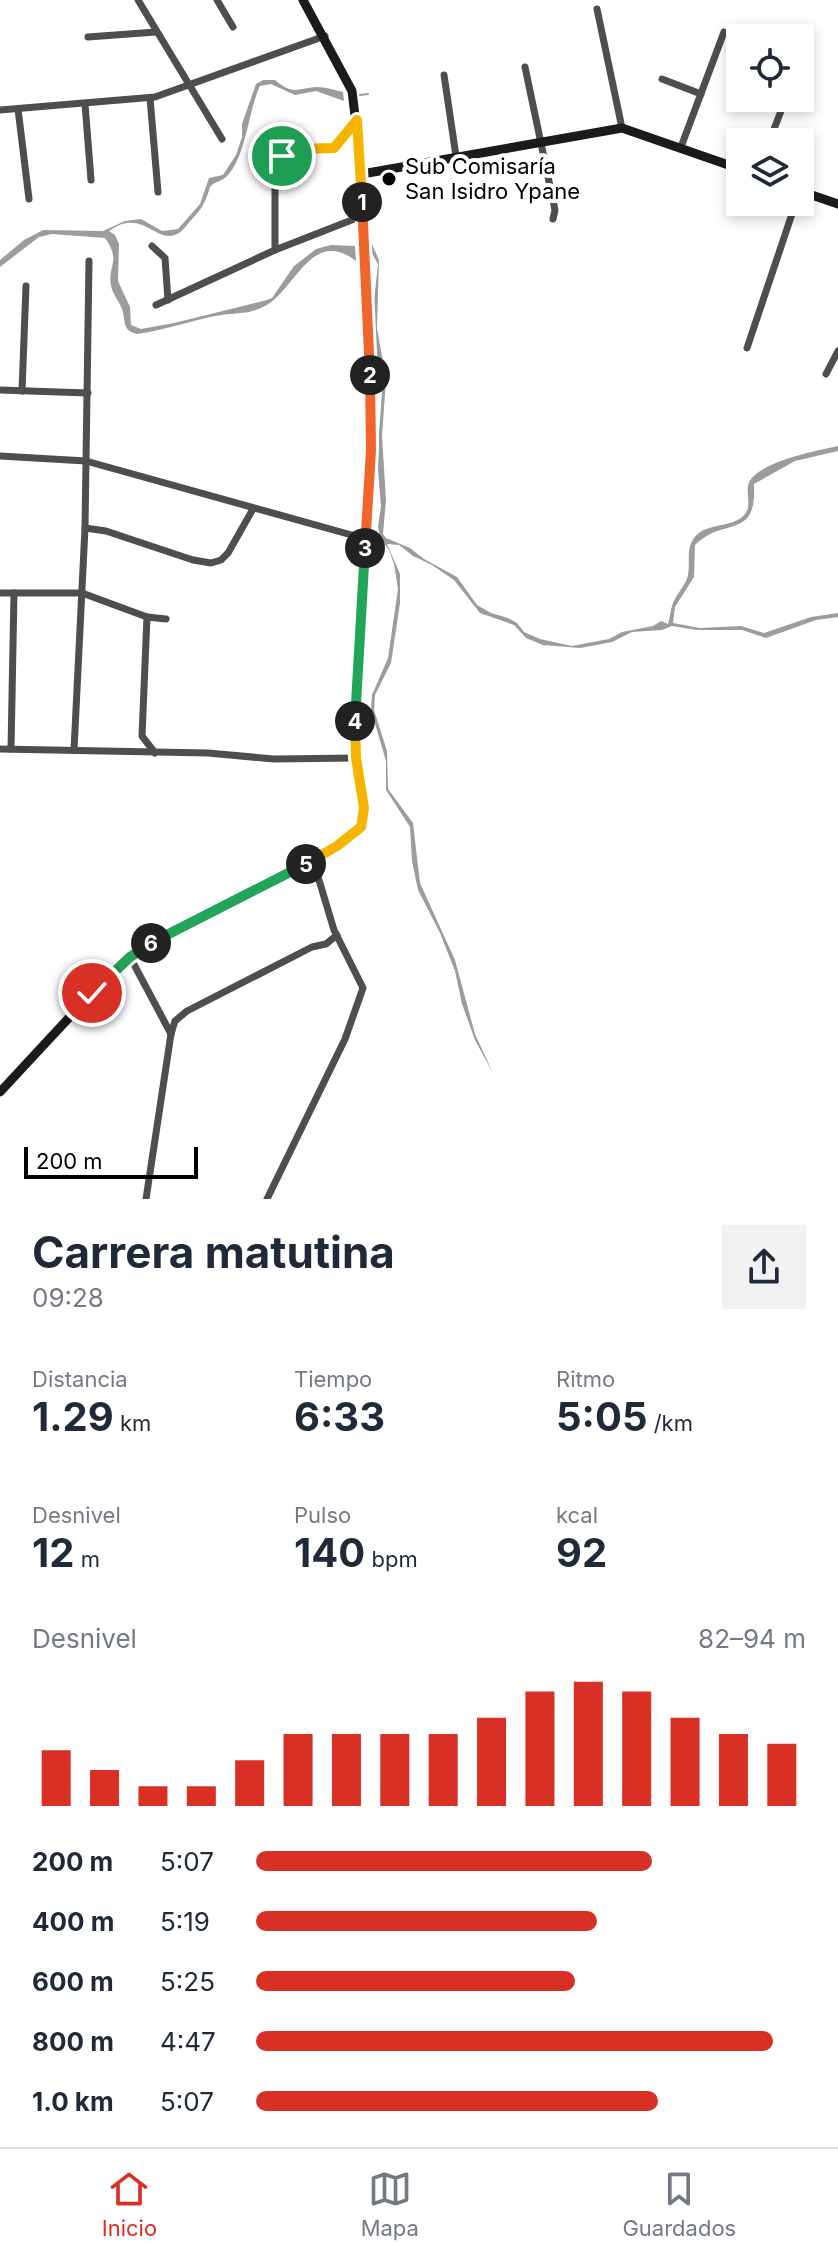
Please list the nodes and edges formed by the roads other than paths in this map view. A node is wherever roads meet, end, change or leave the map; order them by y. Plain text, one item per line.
1 (138, 0) edge
2 (217, 0) edge
3 (303, 0) edge
4 (597, 9) dead end
5 (233, 27) dead end
6 (156, 32) junction
7 (724, 32) dead end
8 (325, 36) junction
9 (88, 37) dead end
10 (525, 67) dead end
11 (444, 75) dead end
12 (662, 79) dead end
13 (187, 85) junction
14 (701, 94) junction
15 (150, 98) junction
16 (85, 104) junction
17 (18, 109) junction
18 (0, 110) edge
19 (357, 120) junction
20 (622, 128) junction
21 (222, 139) dead end
22 (540, 141) junction
23 (681, 147) junction
24 (456, 156) junction
25 (726, 164) edge
26 (362, 174) junction
27 (91, 180) dead end
28 (158, 192) dead end
29 (814, 196) edge
30 (29, 199) dead end
31 (838, 204) edge
32 (362, 216) junction
33 (791, 216) edge
34 (553, 219) dead end
35 (152, 246) dead end
36 (275, 250) junction
37 (89, 261) dead end
38 (26, 286) dead end
39 (168, 300) junction
40 (156, 305) dead end
41 (747, 348) dead end
42 (838, 351) edge
43 (826, 374) dead end
44 (0, 390) edge
45 (22, 391) junction
46 (88, 393) junction
47 (0, 456) edge
48 (86, 461) junction
49 (253, 509) junction
50 (85, 528) junction
51 (366, 539) junction
52 (0, 593) edge
53 (14, 593) junction
54 (82, 593) junction
55 (147, 617) junction
56 (166, 619) dead end
57 (0, 749) edge
58 (11, 749) junction
59 (74, 750) junction
60 (155, 753) junction
61 (356, 758) junction
62 (313, 860) junction
63 (337, 935) junction
64 (130, 957) junction
65 (171, 1034) junction
66 (0, 1092) edge
67 (146, 1199) edge
68 (267, 1199) edge

1 - 6 street
2 - 5 street
3 - 8 main road
4 - 20 street
6 - 9 street
6 - 13 street
7 - 14 street
8 - 13 street
8 - 19 main road
10 - 22 street
11 - 24 street
12 - 14 street
13 - 15 street
13 - 21 street
14 - 23 street
15 - 16 street
15 - 28 street
16 - 17 street
16 - 27 street
17 - 18 street
17 - 30 street
19 - 26 main road
19 - 36 street
20 - 22 main road
20 - 23 main road
22 - 24 main road
22 - 34 street
23 - 25 main road
24 - 26 main road
26 - 32 main road
29 - 31 main road
32 - 36 street
32 - 51 main road
33 - 41 street
35 - 39 street
36 - 39 street
37 - 46 street
38 - 45 street
39 - 40 street
42 - 43 street
44 - 45 street
45 - 46 street
46 - 48 street
47 - 48 street
48 - 49 street
48 - 50 street
49 - 50 street
49 - 51 street
50 - 54 street
51 - 61 main road
52 - 53 street
53 - 54 street
53 - 58 street
54 - 55 street
54 - 59 street
55 - 56 street
55 - 60 street
57 - 58 street
58 - 59 street
59 - 60 street
60 - 61 street
61 - 62 main road
62 - 63 street
62 - 64 main road
63 - 65 street
63 - 68 street
64 - 65 street
64 - 66 main road
65 - 67 street

